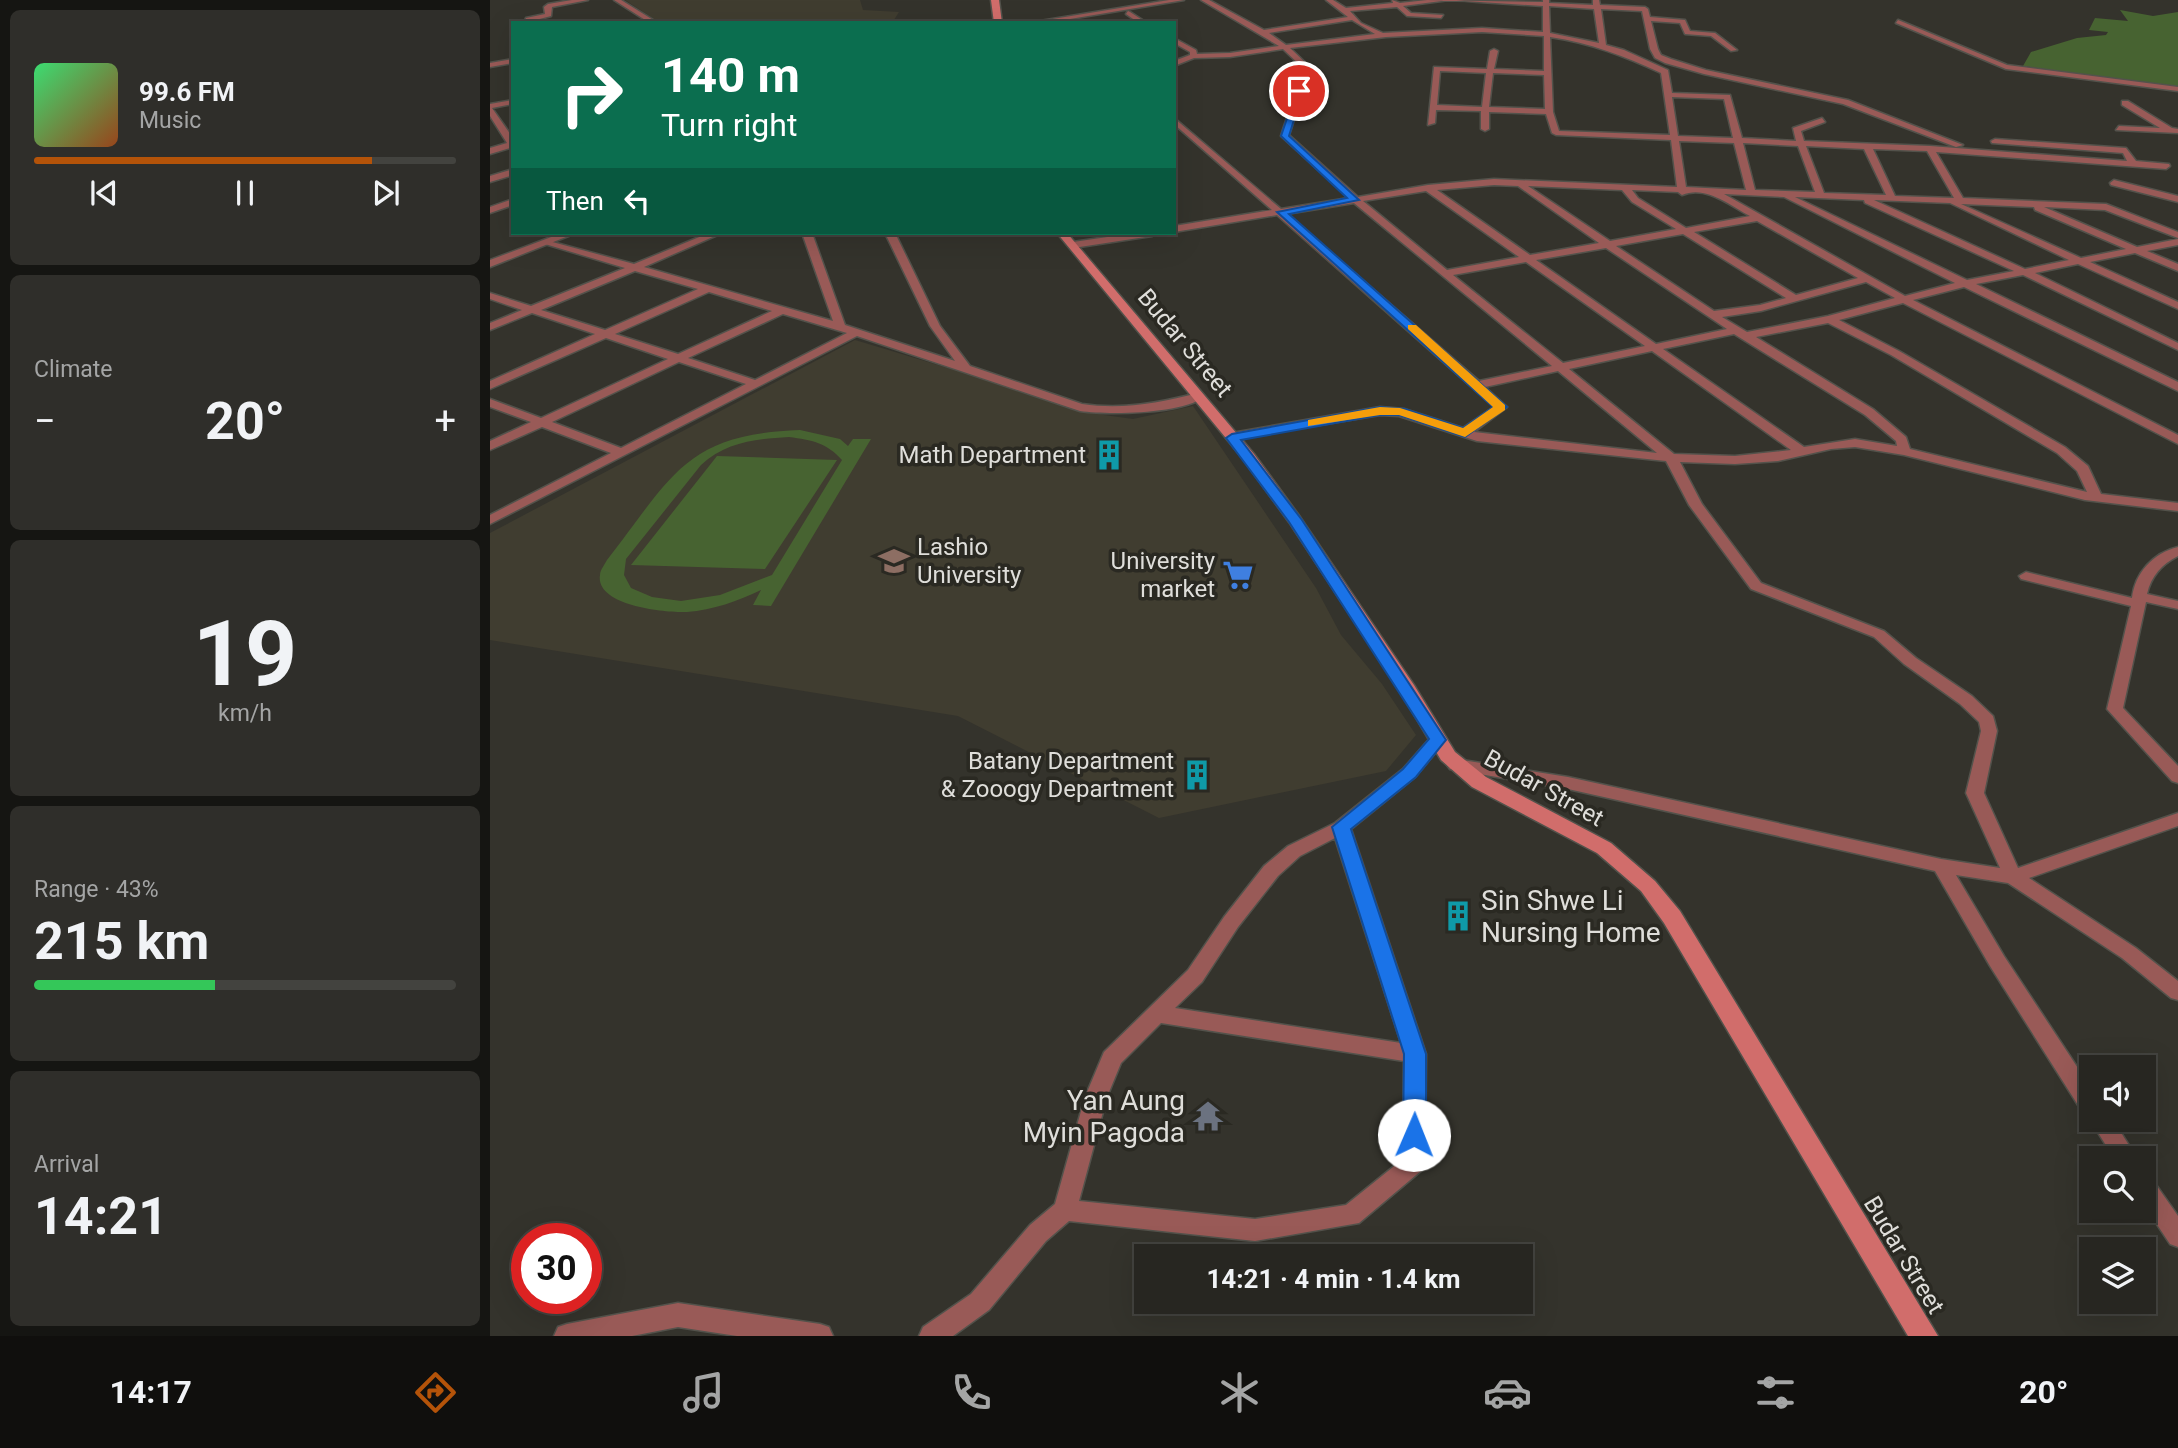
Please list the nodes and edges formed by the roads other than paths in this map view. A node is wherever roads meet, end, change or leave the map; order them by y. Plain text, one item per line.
1 (586, 0) edge
2 (617, 0) edge
3 (989, 0) edge
4 (995, 0) edge
5 (1181, 0) edge
6 (1205, 0) edge
7 (1329, 0) edge
8 (1446, 0) edge
9 (1452, 0) edge
10 (1642, 0) edge
11 (1494, 1) edge
12 (1395, 2) edge
13 (1546, 2) edge
14 (1596, 2) edge
15 (1136, 7) junction
16 (1643, 8) junction
17 (1657, 9) dead end
18 (1345, 10) junction
19 (1105, 12) junction
20 (1128, 13) junction
21 (1441, 16) dead end
22 (1354, 18) junction
23 (1646, 19) junction
24 (528, 21) edge
25 (651, 21) edge
26 (992, 21) edge
27 (998, 21) edge
28 (1044, 21) edge
29 (1141, 21) edge
30 (1898, 22) dead end
31 (1494, 30) junction
32 (1267, 31) junction
33 (1546, 34) junction
34 (1383, 36) junction
35 (1176, 41) edge
36 (1288, 47) junction
37 (1603, 48) junction
38 (1732, 50) dead end
39 (1494, 51) dead end
40 (1193, 56) junction
41 (511, 61) edge
42 (1176, 63) edge
43 (490, 65) edge
44 (1490, 71) junction
45 (1547, 74) junction
46 (2178, 89) edge
47 (1667, 95) junction
48 (511, 103) edge
49 (2125, 103) dead end
50 (1433, 107) junction
51 (490, 108) edge
52 (1487, 110) junction
53 (1549, 113) junction
54 (1822, 120) dead end
55 (2156, 120) junction
56 (2167, 120) dead end
57 (1176, 122) edge
58 (501, 123) junction
59 (1431, 123) dead end
60 (490, 127) edge
61 (2119, 128) dead end
62 (1485, 129) dead end
63 (2175, 131) edge
64 (1673, 139) junction
65 (511, 140) edge
66 (1737, 141) junction
67 (1995, 141) dead end
68 (511, 142) edge
69 (1801, 143) junction
70 (1867, 146) junction
71 (1930, 149) junction
72 (490, 151) edge
73 (1994, 153) junction
74 (2133, 164) junction
75 (2166, 166) dead end
76 (511, 173) edge
77 (490, 179) edge
78 (2114, 183) dead end
79 (1522, 186) junction
80 (1428, 188) junction
81 (1626, 189) junction
82 (1682, 192) junction
83 (1715, 193) junction
84 (1751, 193) junction
85 (1783, 195) junction
86 (1821, 196) junction
87 (1860, 197) junction
88 (1892, 198) junction
89 (2178, 199) edge
90 (1354, 200) junction
91 (1945, 201) junction
92 (1960, 201) junction
93 (511, 203) edge
94 (2029, 204) junction
95 (490, 210) edge
96 (1281, 212) junction
97 (1757, 218) junction
98 (1176, 229) edge
99 (1687, 232) junction
100 (566, 235) edge
101 (712, 235) edge
102 (808, 235) edge
103 (891, 235) edge
104 (1124, 235) edge
105 (2178, 235) edge
106 (1068, 239) edge
107 (548, 242) junction
108 (2178, 242) edge
109 (1608, 245) junction
110 (2136, 250) junction
111 (1528, 258) junction
112 (2080, 262) junction
113 (490, 264) edge
114 (636, 267) junction
115 (2178, 268) edge
116 (1445, 273) junction
117 (2023, 273) junction
118 (1865, 279) junction
119 (1962, 284) junction
120 (708, 289) junction
121 (490, 296) edge
122 (1796, 299) junction
123 (1905, 300) junction
124 (2178, 306) edge
125 (531, 310) junction
126 (782, 310) junction
127 (1712, 315) junction
128 (1829, 319) junction
129 (490, 327) edge
130 (840, 327) junction
131 (855, 333) junction
132 (1741, 333) junction
133 (604, 334) junction
134 (1652, 347) junction
135 (2178, 347) edge
136 (675, 357) junction
137 (1559, 367) junction
138 (965, 368) junction
139 (756, 384) junction
140 (490, 385) edge
141 (1478, 385) junction
142 (2178, 387) edge
143 (1198, 397) junction
144 (490, 403) edge
145 (543, 422) junction
146 (2178, 423) edge
147 (2158, 428) junction
148 (1465, 433) junction
149 (1232, 438) junction
150 (2178, 440) edge
151 (490, 446) edge
152 (1904, 451) junction
153 (1801, 452) junction
154 (622, 453) junction
155 (1671, 458) junction
156 (2096, 498) junction
157 (2178, 507) edge
158 (490, 520) edge
159 (2178, 551) edge
160 (2026, 576) dead end
161 (2138, 600) junction
162 (2178, 605) edge
163 (1438, 740) junction
164 (1456, 765) junction
165 (2178, 777) edge
166 (2178, 819) edge
167 (1341, 827) junction
168 (1941, 866) junction
169 (2013, 877) junction
170 (2178, 992) edge
171 (1157, 1014) junction
172 (1415, 1054) junction
173 (2079, 1087) edge
174 (2156, 1204) edge
175 (1065, 1210) junction
176 (2178, 1236) edge
177 (567, 1336) edge
178 (820, 1336) edge
179 (932, 1336) edge
180 (1924, 1336) edge

1 - 24 street
2 - 25 street
3 - 26 main road
4 - 27 main road
5 - 15 street
6 - 32 street
7 - 18 street
8 - 12 street
9 - 11 street
10 - 16 street
11 - 13 street
11 - 31 street
12 - 18 street
12 - 21 street
13 - 14 street
13 - 33 street
14 - 16 street
14 - 37 street
15 - 19 street
15 - 20 street
16 - 17 street
16 - 23 street
18 - 22 street
19 - 20 street
19 - 28 street
20 - 29 street
22 - 32 street
22 - 34 street
23 - 38 street
23 - 73 street
30 - 46 street
31 - 33 street
31 - 34 street
32 - 36 street
33 - 37 street
33 - 45 street
34 - 36 street
35 - 40 street
36 - 40 street
36 - 90 street
37 - 47 street
39 - 44 street
40 - 42 street
41 - 43 street
44 - 45 street
44 - 50 street
44 - 52 street
45 - 53 street
47 - 64 street
47 - 66 street
48 - 51 street
49 - 55 street
50 - 52 street
50 - 59 street
51 - 58 street
52 - 53 street
52 - 62 street
53 - 64 street
54 - 69 street
55 - 56 street
55 - 63 street
57 - 96 street
58 - 60 street
58 - 65 street
61 - 63 street
64 - 66 street
64 - 82 street
66 - 69 street
66 - 84 street
67 - 74 street
68 - 72 street
69 - 70 street
69 - 86 street
70 - 71 street
70 - 88 street
71 - 73 street
71 - 92 street
73 - 74 street
74 - 75 street
76 - 77 street
78 - 89 street
79 - 80 street
79 - 81 street
79 - 109 street
80 - 90 street
80 - 111 street
81 - 82 street
81 - 99 street
82 - 83 street
83 - 84 street
83 - 97 street
84 - 85 street
85 - 86 street
85 - 119 street
86 - 87 street
87 - 88 street
87 - 117 street
88 - 91 street
90 - 96 street
90 - 116 street
91 - 92 street
91 - 112 street
92 - 94 street
93 - 95 street
94 - 105 street
94 - 110 street
96 - 98 street
96 - 141 street
97 - 99 street
97 - 118 street
99 - 109 street
99 - 122 street
100 - 107 street
101 - 114 street
102 - 130 street
103 - 138 street
104 - 106 street
106 - 143 main road, Budar Street
107 - 113 street
107 - 114 street
108 - 110 street
109 - 111 street
109 - 127 street
110 - 112 street
110 - 115 street
111 - 116 street
111 - 134 street
112 - 117 street
112 - 124 street
114 - 120 street
114 - 125 street
116 - 137 street
117 - 119 street
117 - 135 street
118 - 122 street
118 - 123 street
119 - 123 street
119 - 142 street
120 - 126 street
120 - 133 street
121 - 125 street
122 - 127 street
123 - 128 street
123 - 147 street
125 - 129 street
125 - 133 street
126 - 130 street
126 - 136 street
127 - 132 street
128 - 132 street
128 - 156 street
130 - 131 street
131 - 138 street
131 - 139 street
132 - 134 street
132 - 152 street
133 - 136 street
133 - 140 street
134 - 137 street
134 - 153 street
136 - 139 street
136 - 145 street
137 - 141 street
137 - 155 street
138 - 143 street
139 - 154 street
141 - 148 street
143 - 149 main road, Budar Street
144 - 145 street
145 - 151 street
145 - 154 street
146 - 147 street
147 - 150 street
148 - 149 street
148 - 155 street
149 - 163 main road, Budar Street
152 - 153 street
152 - 156 street
153 - 155 street
154 - 158 street
155 - 169 street
156 - 157 street
159 - 161 street
160 - 161 street
161 - 162 street
161 - 165 street
163 - 164 main road, Budar Street
163 - 167 street
164 - 168 street
164 - 180 main road, Budar Street
166 - 169 street
167 - 171 street
167 - 172 street
168 - 169 street
168 - 173 street
169 - 170 street
171 - 172 street
171 - 175 street
172 - 175 street
174 - 176 street
175 - 179 street
177 - 178 street

